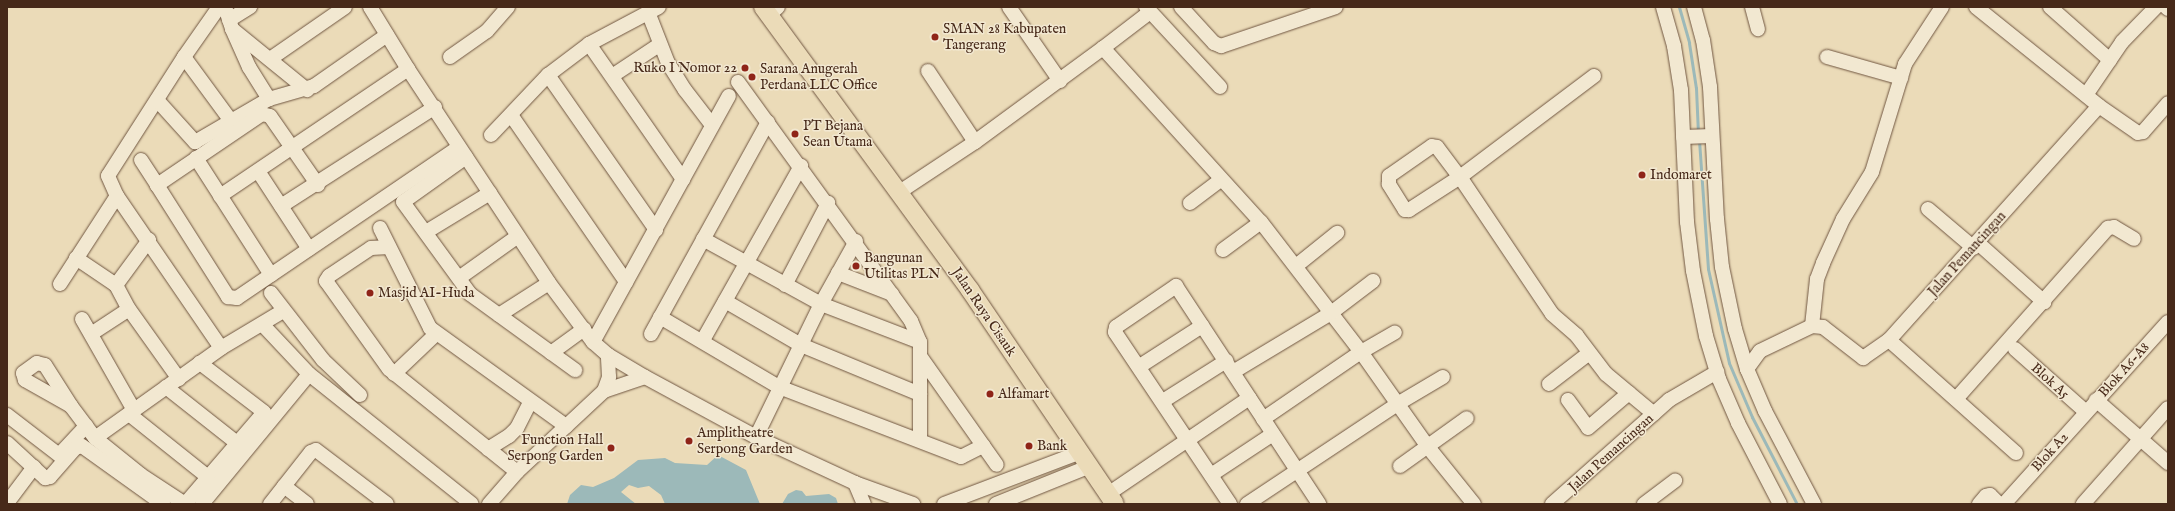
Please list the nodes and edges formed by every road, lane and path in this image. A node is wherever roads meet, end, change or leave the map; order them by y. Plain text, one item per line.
1 (219, 7) edge
2 (250, 7) edge
3 (344, 7) edge
4 (370, 7) edge
5 (508, 7) edge
6 (1009, 7) edge
7 (1181, 7) edge
8 (1336, 7) edge
9 (1663, 7) edge
10 (1694, 7) edge
11 (1752, 7) edge
12 (1942, 7) edge
13 (1976, 7) edge
14 (2050, 7) edge
15 (2156, 7) edge
16 (2166, 7) edge
17 (653, 9) edge
18 (1148, 9) edge
19 (2168, 9) edge
20 (770, 10) edge
21 (228, 19) edge
22 (1758, 29) dead end
23 (387, 35) junction
24 (589, 44) junction
25 (659, 45) junction
26 (1102, 48) junction
27 (184, 57) junction
28 (450, 57) dead end
29 (1828, 57) dead end
30 (270, 59) junction
31 (2110, 60) junction
32 (408, 69) junction
33 (928, 71) dead end
34 (548, 75) junction
35 (612, 76) junction
36 (1594, 76) dead end
37 (1900, 78) junction
38 (1060, 81) junction
39 (738, 82) dead end
40 (1220, 87) dead end
41 (307, 90) junction
42 (2086, 95) junction
43 (729, 96) dead end
44 (269, 99) junction
45 (157, 100) junction
46 (2168, 103) edge
47 (2099, 106) junction
48 (435, 107) junction
49 (511, 115) junction
50 (231, 121) junction
51 (768, 122) junction
52 (712, 125) junction
53 (491, 134) dead end
54 (1712, 136) junction
55 (1683, 137) junction
56 (975, 142) junction
57 (293, 146) junction
58 (463, 152) junction
59 (196, 158) junction
60 (141, 160) dead end
61 (801, 166) junction
62 (258, 171) junction
63 (1460, 177) junction
64 (683, 179) junction
65 (1221, 180) junction
66 (157, 185) junction
67 (318, 185) junction
68 (490, 193) junction
69 (898, 193) junction
70 (117, 196) junction
71 (220, 196) junction
72 (828, 203) junction
73 (1190, 203) dead end
74 (281, 206) junction
75 (1928, 209) dead end
76 (1261, 222) junction
77 (380, 228) dead end
78 (656, 230) junction
79 (426, 232) junction
80 (1337, 233) dead end
81 (518, 236) junction
82 (703, 239) junction
83 (2134, 239) dead end
84 (149, 240) junction
85 (856, 241) junction
86 (1976, 245) junction
87 (389, 247) junction
88 (309, 249) junction
89 (1223, 250) dead end
90 (76, 258) junction
91 (746, 263) junction
92 (1296, 266) junction
93 (838, 273) junction
94 (271, 275) junction
95 (459, 278) junction
96 (1373, 281) dead end
97 (626, 282) junction
98 (549, 283) junction
99 (60, 284) dead end
100 (116, 285) junction
101 (785, 285) junction
102 (271, 294) dead end
103 (892, 294) junction
104 (725, 301) junction
105 (2044, 302) junction
106 (821, 304) junction
107 (128, 308) junction
108 (283, 310) junction
109 (1331, 313) junction
110 (499, 315) junction
111 (660, 317) junction
112 (82, 319) dead end
113 (2168, 322) edge
114 (262, 324) junction
115 (1202, 326) junction
116 (1812, 326) junction
117 (584, 329) junction
118 (1395, 332) dead end
119 (91, 334) junction
120 (436, 334) junction
121 (651, 334) dead end
122 (703, 340) junction
123 (1888, 340) junction
124 (593, 342) junction
125 (920, 342) junction
126 (801, 345) junction
127 (221, 348) junction
128 (2015, 349) dead end
129 (1362, 352) junction
130 (551, 353) junction
131 (1588, 354) junction
132 (608, 356) junction
133 (920, 356) junction
134 (200, 363) junction
135 (1140, 366) junction
136 (1230, 367) junction
137 (1747, 369) junction
138 (575, 370) dead end
139 (309, 374) junction
140 (394, 374) junction
141 (1718, 375) junction
142 (645, 377) junction
143 (1443, 377) dead end
144 (179, 379) junction
145 (1549, 384) dead end
146 (166, 387) junction
147 (779, 387) junction
148 (604, 391) junction
149 (1629, 393) junction
150 (920, 394) junction
151 (360, 395) dead end
152 (1249, 398) junction
153 (1956, 399) junction
154 (1568, 400) dead end
155 (2096, 400) junction
156 (1163, 401) junction
157 (530, 402) junction
158 (1399, 403) junction
159 (70, 406) dead end
160 (2168, 408) edge
161 (132, 412) junction
162 (2086, 412) junction
163 (1654, 414) junction
164 (7, 415) edge
165 (1467, 418) dead end
166 (1263, 419) junction
167 (86, 426) junction
168 (566, 426) junction
169 (1273, 434) junction
170 (756, 437) junction
171 (95, 438) junction
172 (2140, 438) junction
173 (920, 439) junction
174 (1189, 440) junction
175 (7, 443) edge
176 (237, 443) junction
177 (983, 446) junction
178 (1428, 447) junction
179 (488, 449) junction
180 (2016, 453) dead end
181 (1083, 460) junction
182 (2168, 463) edge
183 (996, 465) dead end
184 (1400, 466) dead end
185 (34, 467) junction
186 (517, 472) junction
187 (1296, 472) junction
188 (1212, 475) junction
189 (208, 477) junction
190 (1675, 481) dead end
191 (855, 482) junction
192 (1005, 483) junction
193 (284, 486) junction
194 (891, 496) junction
195 (1014, 498) junction
196 (1111, 499) edge
197 (7, 503) edge
198 (163, 504) edge
199 (202, 504) edge
200 (270, 504) edge
201 (307, 504) edge
202 (387, 504) edge
203 (472, 504) edge
204 (489, 504) edge
205 (864, 504) edge
206 (873, 504) edge
207 (913, 504) edge
208 (944, 504) edge
209 (996, 504) edge
210 (1230, 504) edge
211 (1247, 504) edge
212 (1319, 504) edge
213 (1474, 504) edge
214 (1552, 504) edge
215 (1644, 504) edge
216 (1780, 504) edge
217 (1814, 504) edge
218 (1979, 504) edge
219 (1999, 504) edge
220 (2004, 504) edge
221 (2082, 504) edge

1 - 27 street
2 - 21 street
3 - 30 street
4 - 23 street
5 - 28 street
6 - 38 street
7 - 8 street
9 - 55 street
10 - 54 street
11 - 22 street
12 - 37 street
13 - 42 street
14 - 31 street
15 - 31 street
16 - 19 street
17 - 24 street
17 - 25 street
18 - 26 street
18 - 40 street
20 - 69 main road, Jalan Raya Cisauk
21 - 30 street
21 - 44 street
23 - 32 street
23 - 41 street
24 - 34 street
24 - 35 street
25 - 35 street
25 - 52 street
26 - 38 street
26 - 65 street
27 - 45 street
27 - 50 street
29 - 37 street
30 - 41 street
31 - 42 street
32 - 48 street
32 - 57 street
33 - 56 street
34 - 49 street
34 - 78 street
35 - 64 street
36 - 63 street
37 - 116 street
38 - 56 street
39 - 51 street
41 - 44 street
42 - 47 street
43 - 52 street
44 - 50 street
45 - 50 street
45 - 70 street
46 - 47 street
47 - 86 street, Jalan Pemancingan
48 - 58 street
48 - 67 street
49 - 53 street
49 - 97 street
51 - 61 street
51 - 82 street
52 - 64 street
54 - 55 street
54 - 137 street
55 - 141 street
56 - 69 street
57 - 59 street
57 - 62 street
57 - 67 street
58 - 68 street
58 - 79 street
58 - 88 street
59 - 66 street
59 - 71 street
60 - 66 street
61 - 72 street
61 - 91 street
62 - 71 street
62 - 74 street
63 - 63 street
63 - 131 street
64 - 78 street
65 - 73 street
65 - 76 street
66 - 94 street
67 - 74 street
68 - 79 street
68 - 81 street
69 - 181 main road, Jalan Raya Cisauk
70 - 84 street
70 - 90 street
71 - 94 street
72 - 85 street
72 - 101 street
74 - 88 street
75 - 86 street
76 - 89 street
76 - 92 street
77 - 87 street
78 - 97 street
79 - 95 street
80 - 92 street
81 - 95 street
81 - 98 street
82 - 91 street
82 - 111 street
83 - 105 street
84 - 100 street
84 - 127 street
85 - 93 street
85 - 103 street
86 - 105 street
86 - 123 street, Jalan Pemancingan
87 - 120 street
87 - 140 street
88 - 94 street
90 - 99 street
90 - 100 street
91 - 101 street
91 - 104 street
92 - 109 street
93 - 103 street
93 - 106 street
95 - 110 street
96 - 109 street
97 - 124 street
98 - 110 street
98 - 117 street
100 - 107 street
101 - 106 street
102 - 108 street
103 - 125 street
104 - 122 street
104 - 126 street
105 - 153 street
106 - 125 street
106 - 126 street
107 - 119 street
107 - 144 street
108 - 114 street
108 - 151 street
109 - 129 street
109 - 136 street
110 - 130 street
111 - 121 street
111 - 122 street
112 - 119 street
113 - 155 street, Blok A6-A8
114 - 127 street
114 - 139 street
115 - 135 street
115 - 135 street
115 - 136 street
116 - 123 street, Jalan Pemancingan
116 - 137 street
117 - 124 street
117 - 130 street
118 - 129 street
119 - 161 street
120 - 140 street
120 - 157 street
122 - 147 street
123 - 153 street
124 - 132 street
125 - 133 street
126 - 147 street
126 - 150 street
127 - 134 street
128 - 162 street, Blok A5
129 - 158 street
129 - 166 street
130 - 138 street
131 - 145 street
131 - 149 street
132 - 142 street
132 - 148 street
133 - 150 street
133 - 177 street
134 - 144 street
134 - 176 street
135 - 156 street
136 - 152 street
136 - 156 street
137 - 217 street
139 - 199 street
139 - 203 street
140 - 179 street
141 - 163 street, Jalan Pemancingan
141 - 216 street
142 - 148 street
142 - 170 street
143 - 158 street
144 - 146 street
146 - 161 street
146 - 176 street
147 - 170 street
147 - 173 street
148 - 168 street
149 - 154 street
149 - 163 street
150 - 173 street
152 - 166 street
152 - 174 street
153 - 180 street
155 - 162 street, Blok A2
155 - 172 street
156 - 174 street
157 - 168 street
157 - 179 street
158 - 178 street
158 - 187 street
159 - 167 street
160 - 172 street
161 - 171 street
161 - 189 street
162 - 220 street, Blok A2
163 - 214 street, Jalan Pemancingan
164 - 167 street
165 - 178 street
166 - 169 street
167 - 171 street
168 - 186 street
169 - 187 street
169 - 188 street
170 - 191 street
171 - 189 street
172 - 182 street
172 - 221 street
173 - 177 street
174 - 188 street
174 - 196 street
175 - 185 street
176 - 189 street
177 - 183 street
178 - 184 street
178 - 213 street
179 - 186 street
181 - 192 street
181 - 195 street
181 - 196 main road, Jalan Raya Cisauk
185 - 197 street
185 - 198 street
186 - 204 street
187 - 211 street
187 - 212 street
188 - 210 street
190 - 215 street
191 - 194 street
191 - 205 street
192 - 195 street
192 - 208 street
193 - 200 street
193 - 201 street
193 - 202 street
194 - 206 street
194 - 207 street
195 - 209 street
218 - 219 street

